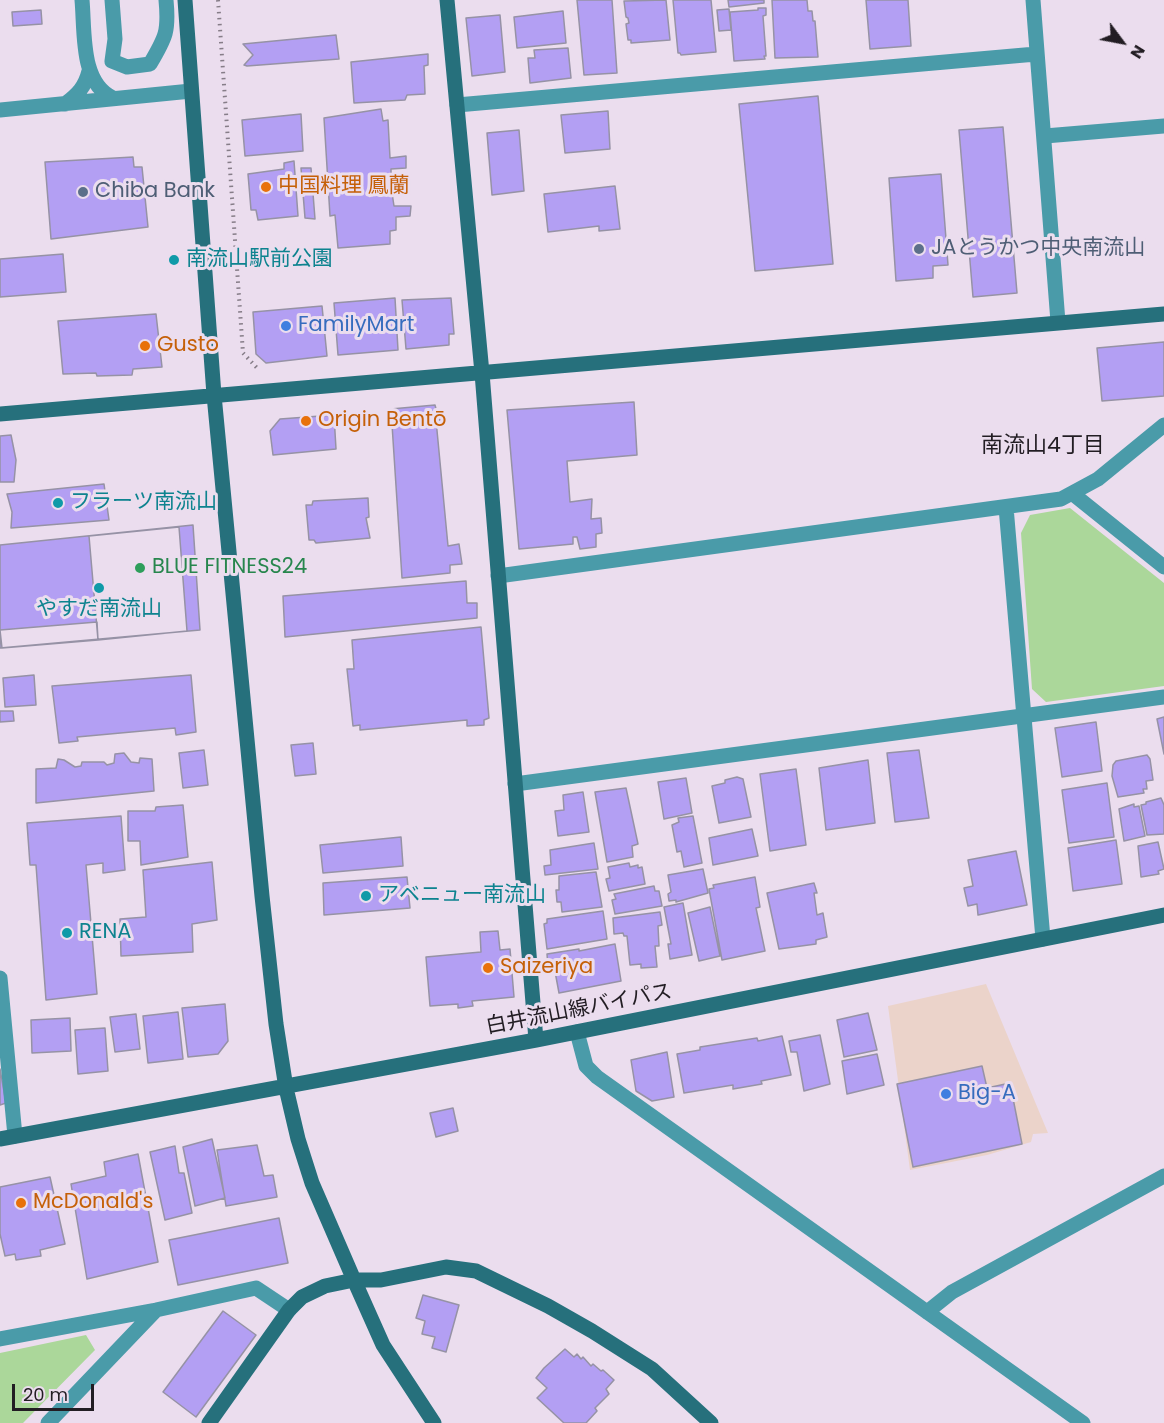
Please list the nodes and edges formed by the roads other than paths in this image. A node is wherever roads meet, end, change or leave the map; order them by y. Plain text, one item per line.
1 (82, 0) edge
2 (112, 0) edge
3 (166, 0) edge
4 (185, 0) edge
5 (447, 0) edge
6 (1033, 0) edge
7 (1036, 54) junction
8 (89, 71) junction
9 (191, 91) junction
10 (113, 98) junction
11 (65, 104) junction
12 (457, 105) junction
13 (0, 110) edge
14 (1164, 126) edge
15 (1045, 136) junction
16 (1164, 314) edge
17 (1058, 322) junction
18 (482, 373) junction
19 (214, 394) junction
20 (0, 414) edge
21 (1164, 425) edge
22 (1073, 494) junction
23 (1006, 507) junction
24 (1164, 567) edge
25 (498, 576) junction
26 (1164, 697) edge
27 (1023, 718) junction
28 (515, 784) junction
29 (1164, 915) edge
30 (1043, 939) junction
31 (0, 978) edge
32 (577, 1032) junction
33 (536, 1040) junction
34 (286, 1088) junction
35 (7, 1138) edge
36 (1164, 1176) edge
37 (354, 1280) junction
38 (156, 1310) junction
39 (289, 1310) junction
40 (927, 1312) junction
41 (0, 1339) edge
42 (48, 1423) edge
43 (208, 1423) edge
44 (434, 1423) edge
45 (711, 1423) edge
46 (1083, 1423) edge

1 - 8 street
2 - 3 street
4 - 9 street
5 - 12 street
6 - 7 street
7 - 12 street
7 - 15 street
8 - 10 street
8 - 11 street
9 - 10 street
9 - 19 street
10 - 11 street
11 - 13 street
12 - 18 street
14 - 15 street
15 - 17 street
16 - 17 street
17 - 18 street
18 - 19 street
18 - 25 street
19 - 20 street
19 - 34 street
21 - 22 street
22 - 23 street
22 - 24 street
23 - 25 street
23 - 27 street
25 - 28 street
26 - 27 street
27 - 28 street
27 - 30 street
28 - 33 street
29 - 30 street, 白井流山線バイパス
30 - 32 street, 白井流山線バイパス
31 - 35 street
32 - 33 street, 白井流山線バイパス
32 - 40 street
33 - 34 street, 白井流山線バイパス
34 - 35 street, 白井流山線バイパス
34 - 37 street
36 - 40 street
37 - 39 street
37 - 44 street
37 - 45 street
38 - 39 street
38 - 41 street
38 - 42 street
39 - 43 street
40 - 46 street

